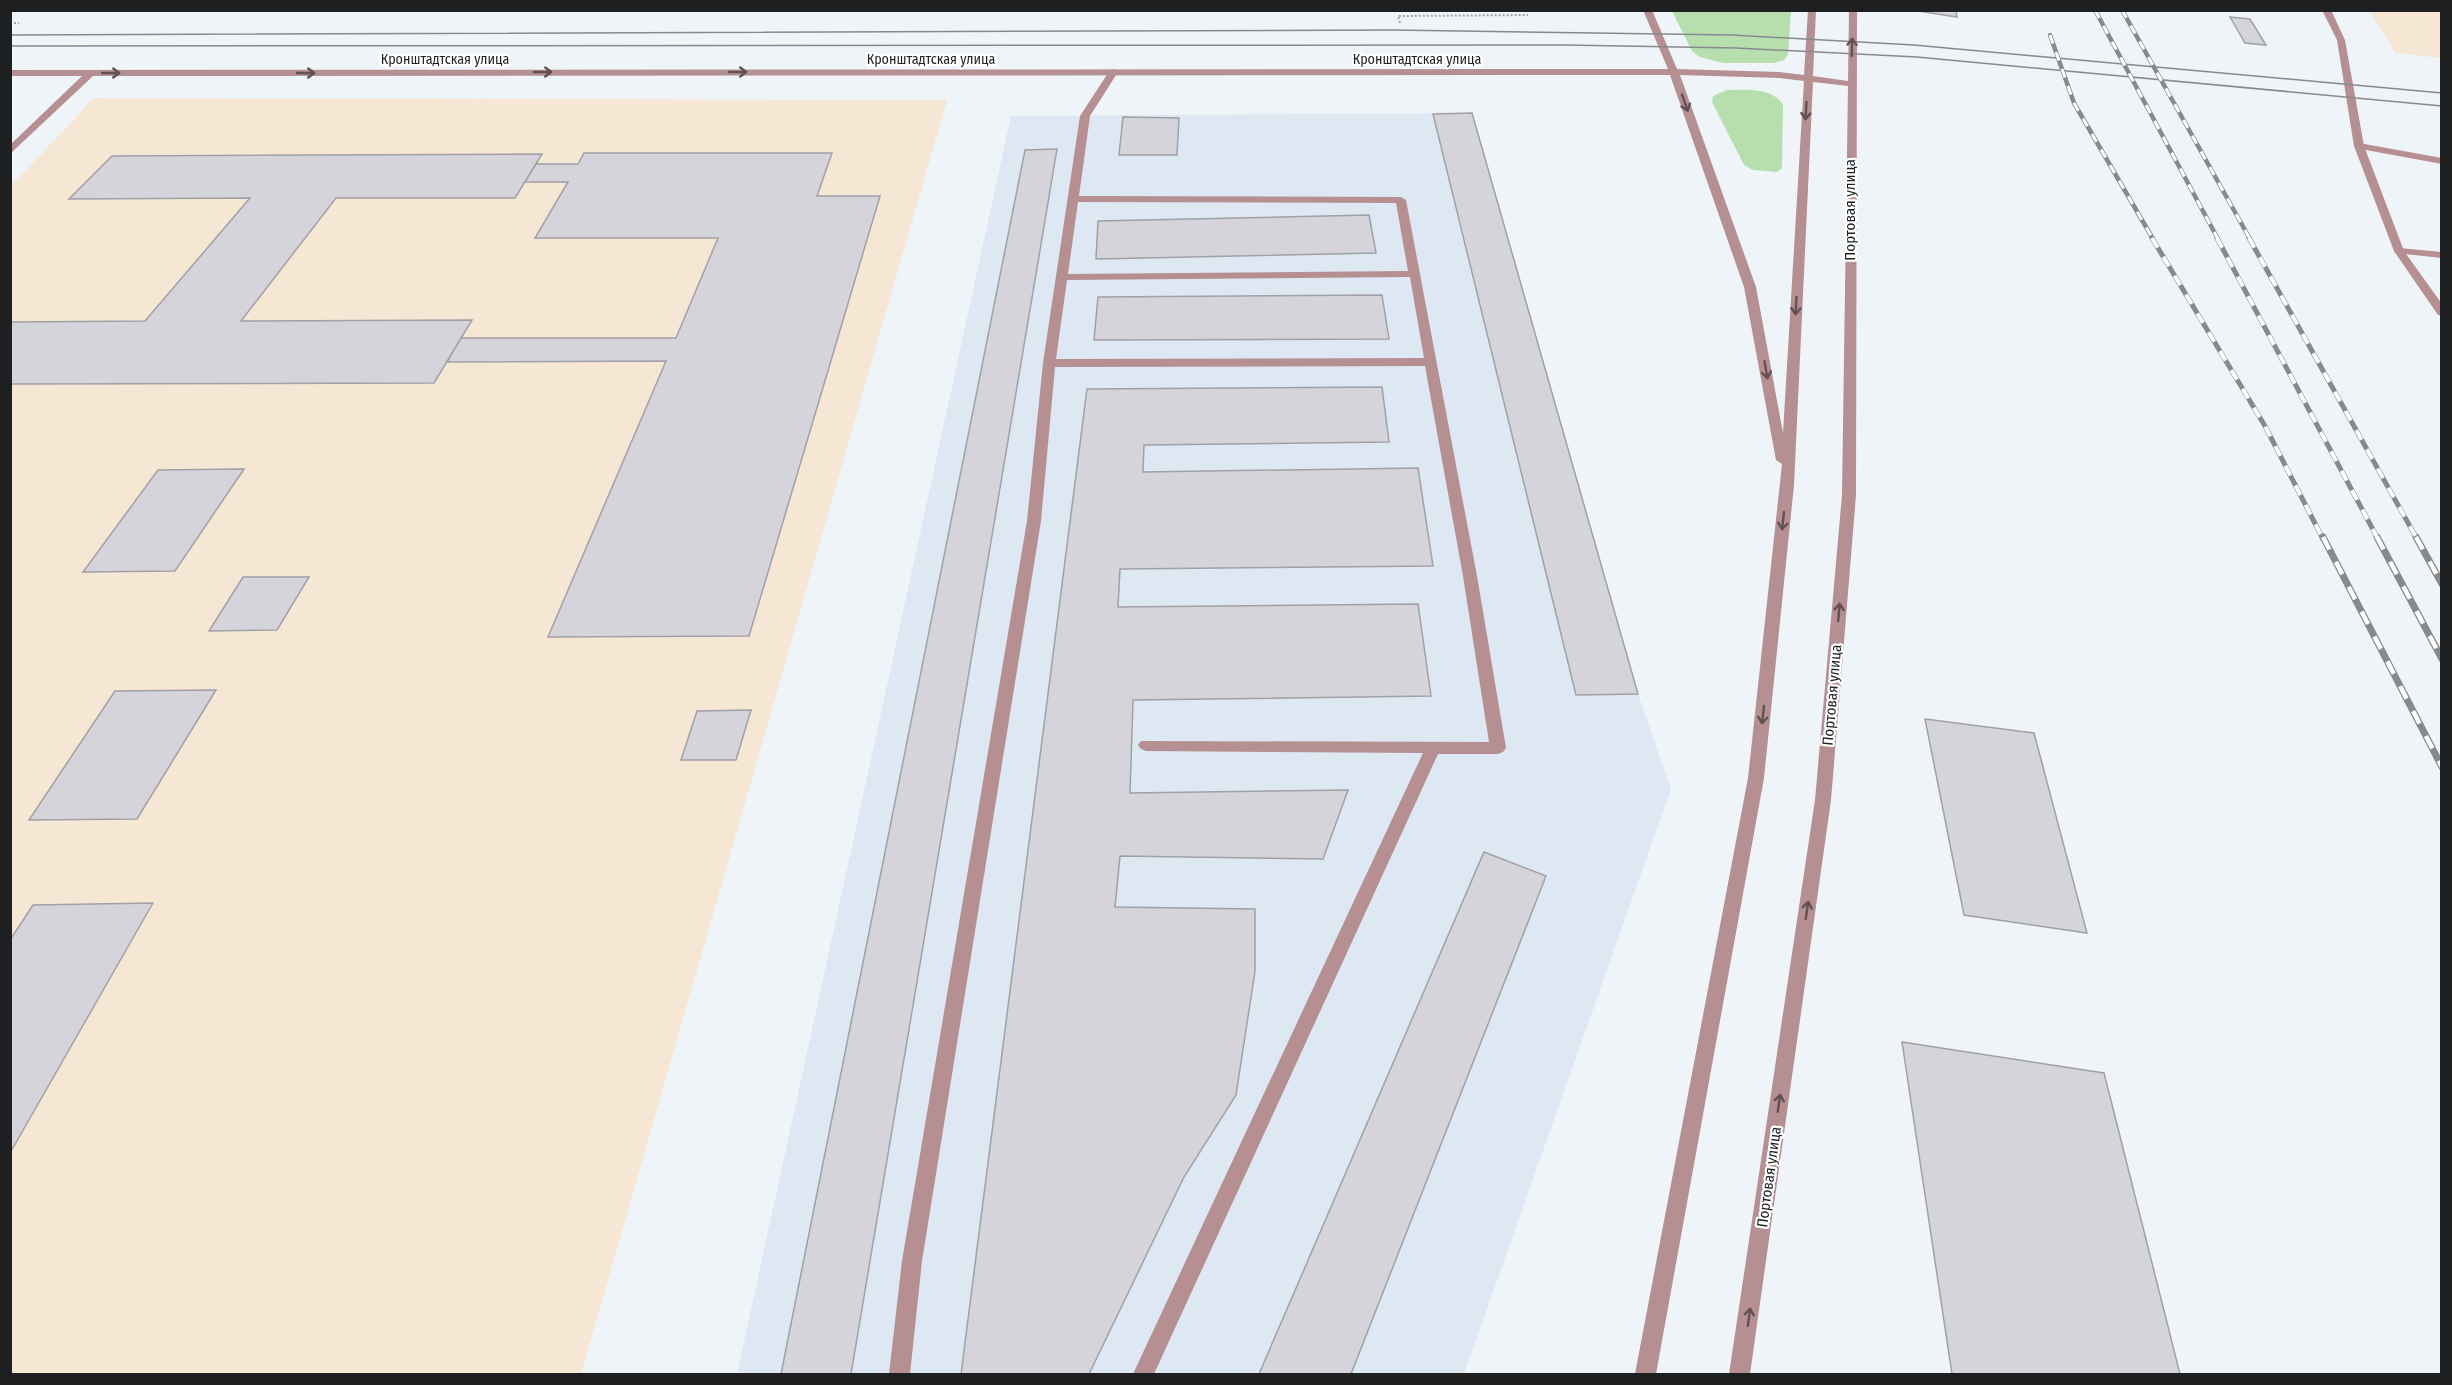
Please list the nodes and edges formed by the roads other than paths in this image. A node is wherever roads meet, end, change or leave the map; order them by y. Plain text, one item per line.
1 (1647, 10) edge
2 (1812, 10) edge
3 (1853, 10) edge
4 (2326, 10) edge
5 (1113, 72) junction
6 (1674, 72) junction
7 (10, 73) edge
8 (90, 73) junction
9 (1808, 78) junction
10 (1851, 84) junction
11 (2359, 146) junction
12 (10, 151) edge
13 (2442, 161) edge
14 (1074, 199) junction
15 (2399, 251) junction
16 (2442, 255) edge
17 (1415, 274) junction
18 (1061, 277) junction
19 (2442, 313) edge
20 (1431, 362) junction
21 (1049, 363) junction
22 (1787, 485) junction
23 (1146, 745) dead end
24 (1433, 748) junction
25 (899, 1374) edge
26 (1143, 1374) edge
27 (1646, 1374) edge
28 (1740, 1374) edge

1 - 6 street
2 - 9 street
10 -> 3 street, Портовая улица
4 - 11 street
5 - 6 street, Кронштадтская улица
8 -> 5 street, Кронштадтская улица
5 - 14 street
6 - 9 street, Кронштадтская улица
6 -> 22 street
7 - 8 street, Кронштадтская улица
8 - 12 street
9 - 10 street, Кронштадтская улица
9 -> 22 street
28 -> 10 street, Портовая улица
11 - 13 street
11 - 15 street
14 - 17 street
14 - 18 street
15 - 16 street
15 - 19 street
17 - 18 street
17 - 20 street
18 - 21 street
20 - 21 street
20 - 24 street
21 - 25 street
22 -> 27 street
23 - 24 street
24 - 26 street

